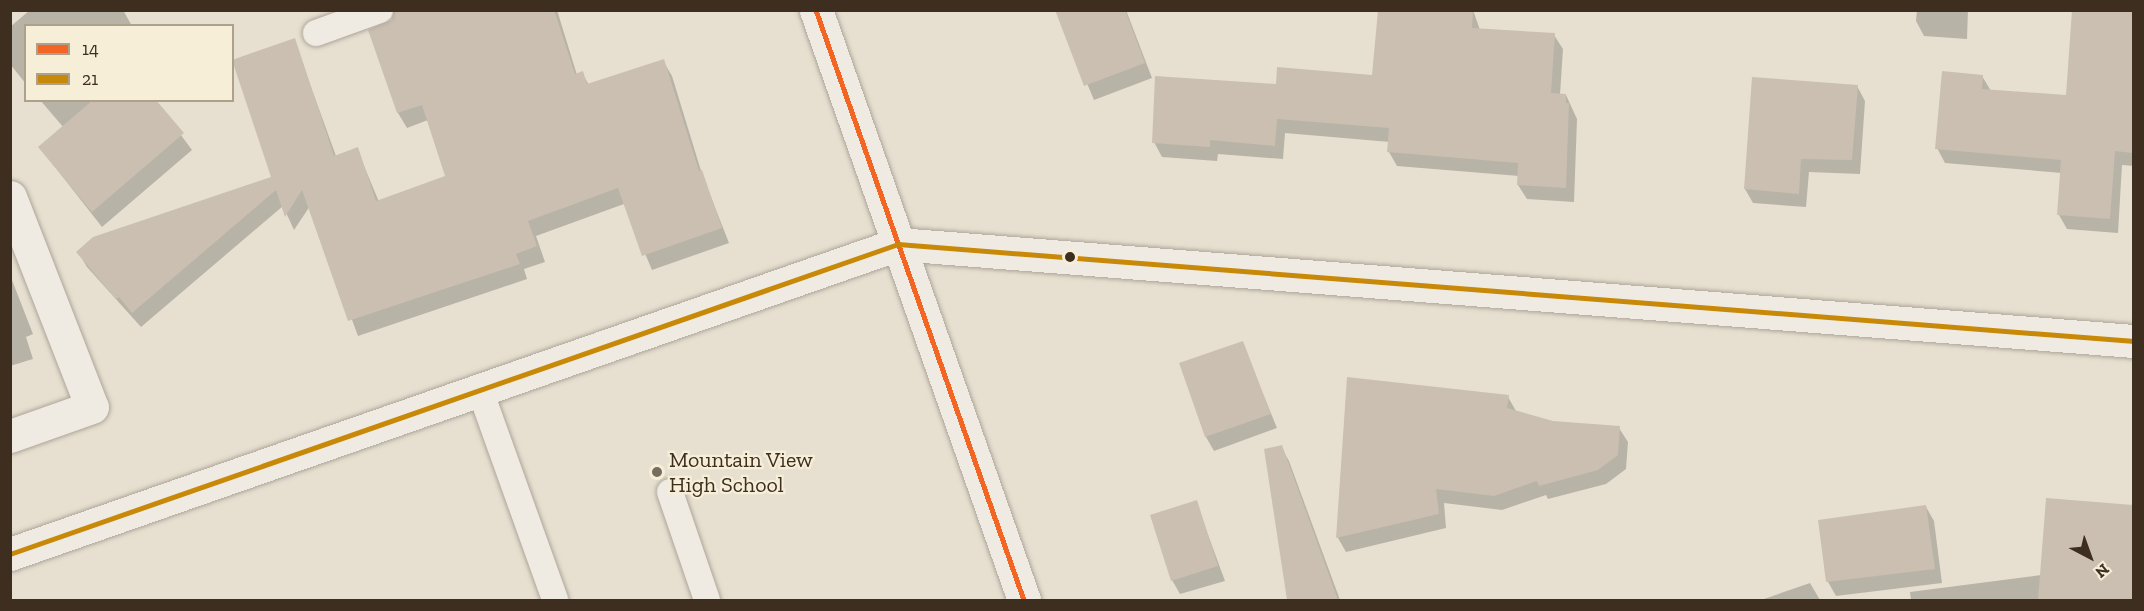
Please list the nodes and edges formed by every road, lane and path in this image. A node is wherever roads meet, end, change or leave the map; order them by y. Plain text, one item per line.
1 (380, 10) edge
2 (816, 10) edge
3 (315, 33) dead end
4 (10, 196) edge
5 (898, 244) junction
6 (2133, 341) edge
7 (480, 390) junction
8 (10, 436) edge
9 (670, 492) dead end
10 (10, 554) edge
11 (555, 600) edge
12 (707, 600) edge
13 (1024, 600) edge

1 - 3 lane
2 - 5 street
4 - 8 street
5 - 6 street
5 - 7 street
5 - 13 street
7 - 10 street
7 - 11 lane
9 - 12 lane

